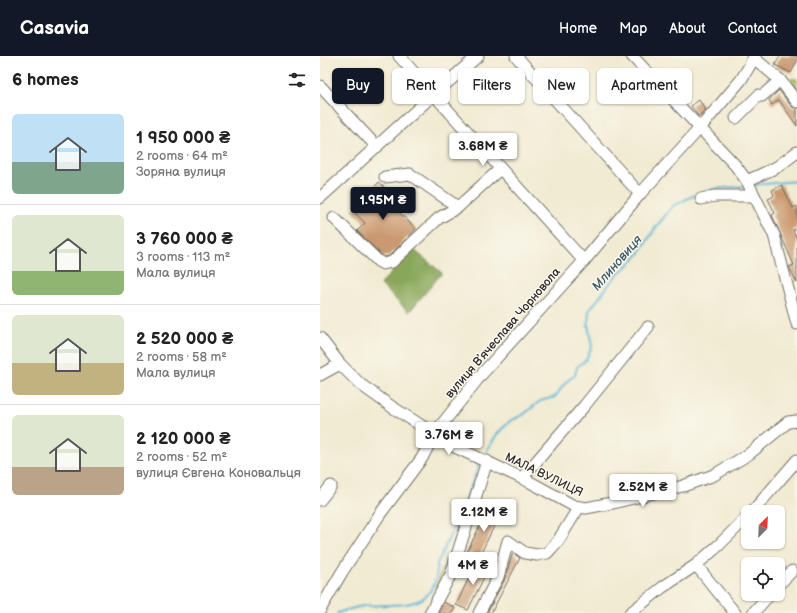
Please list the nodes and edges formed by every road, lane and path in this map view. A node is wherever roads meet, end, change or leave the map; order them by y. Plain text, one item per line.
1 (399, 56) edge
2 (478, 56) edge
3 (516, 56) edge
4 (632, 56) edge
5 (755, 57) edge
6 (409, 68) edge
7 (450, 80) edge
8 (780, 80) junction
9 (320, 86) edge
10 (797, 102) edge
11 (423, 104) edge
12 (441, 104) edge
13 (736, 118) dead end
14 (700, 128) junction
15 (376, 146) junction
16 (797, 152) edge
17 (500, 169) junction
18 (385, 177) dead end
19 (747, 181) junction
20 (640, 194) junction
21 (754, 195) junction
22 (320, 198) edge
23 (700, 199) dead end
24 (458, 207) junction
25 (334, 218) dead end
26 (584, 261) junction
27 (797, 324) edge
28 (648, 327) dead end
29 (320, 338) edge
30 (340, 364) junction
31 (320, 375) edge
32 (797, 421) edge
33 (435, 433) junction
34 (797, 460) edge
35 (487, 462) junction
36 (522, 478) junction
37 (332, 486) dead end
38 (320, 500) edge
39 (758, 505) edge
40 (579, 508) junction
41 (741, 523) edge
42 (696, 565) junction
43 (792, 571) dead end
44 (785, 578) edge
45 (764, 601) edge
46 (320, 610) edge
47 (430, 613) edge
48 (479, 613) edge
49 (630, 613) edge
50 (735, 613) edge
51 (753, 613) edge

1 - 6 street
2 - 7 street
3 - 20 street
4 - 14 street
5 - 8 street
5 - 14 street, вулиця Вʼячеслава Чорновола
8 - 10 street
8 - 13 street
9 - 15 street
11 - 15 street
12 - 17 street
14 - 19 street
14 - 20 street, вулиця Вʼячеслава Чорновола
15 - 22 street
16 - 19 street
17 - 24 street
17 - 26 street
18 - 24 street
19 - 21 street
20 - 26 street, вулиця Вʼячеслава Чорновола
21 - 23 street
21 - 27 street
24 - 25 street
26 - 33 street, вулиця Вʼячеслава Чорновола
28 - 36 street
29 - 30 street, МАЛА ВУЛИЦЯ
30 - 31 street
30 - 33 street, МАЛА ВУЛИЦЯ
32 - 40 street, МАЛА ВУЛИЦЯ
33 - 35 street, МАЛА ВУЛИЦЯ
33 - 46 street, вулиця Вʼячеслава Чорновола
34 - 39 street
35 - 36 street, МАЛА ВУЛИЦЯ
35 - 47 street
36 - 40 street, МАЛА ВУЛИЦЯ
37 - 38 street
40 - 48 street
41 - 42 street
42 - 49 street
42 - 50 street
43 - 44 street
45 - 51 street

